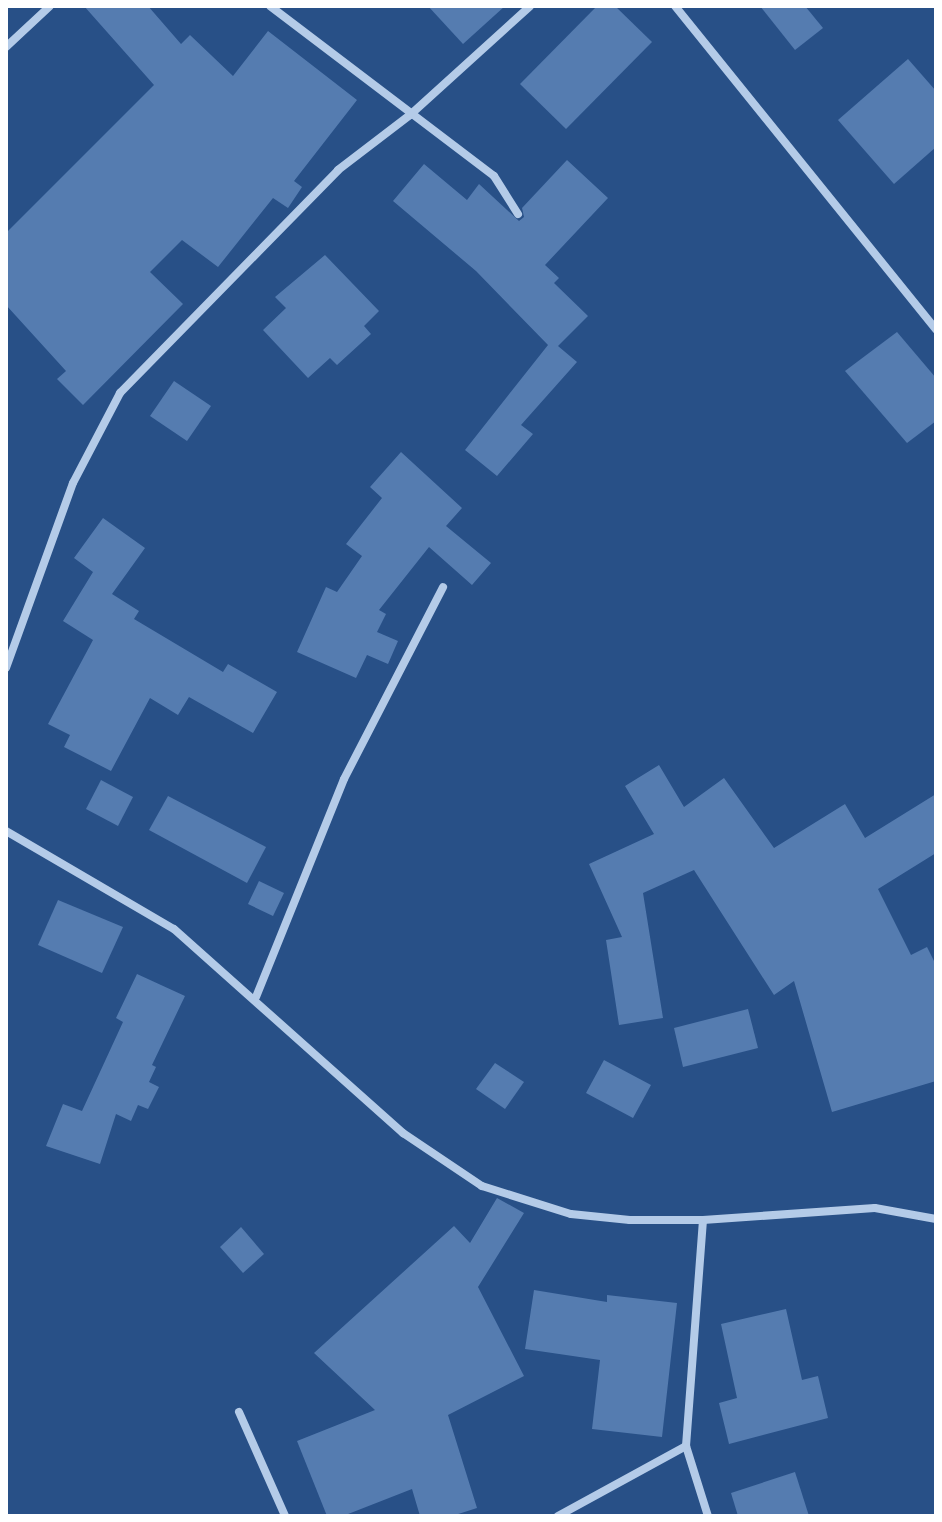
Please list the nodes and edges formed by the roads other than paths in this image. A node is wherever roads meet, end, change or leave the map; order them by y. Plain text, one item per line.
1 (50, 6) edge
2 (270, 6) edge
3 (530, 6) edge
4 (675, 6) edge
5 (6, 47) edge
6 (410, 115) junction
7 (518, 214) dead end
8 (936, 330) edge
9 (443, 587) dead end
10 (6, 668) edge
11 (6, 831) edge
12 (256, 997) junction
13 (936, 1219) edge
14 (703, 1220) junction
15 (239, 1412) dead end
16 (686, 1446) junction
17 (285, 1516) edge
18 (558, 1516) edge
19 (708, 1516) edge

1 - 5 street
2 - 6 street
3 - 6 street
4 - 8 street
6 - 7 street
6 - 10 street
9 - 12 street
11 - 12 street
12 - 14 street
13 - 14 street
14 - 16 street
15 - 17 street
16 - 18 street
16 - 19 street

